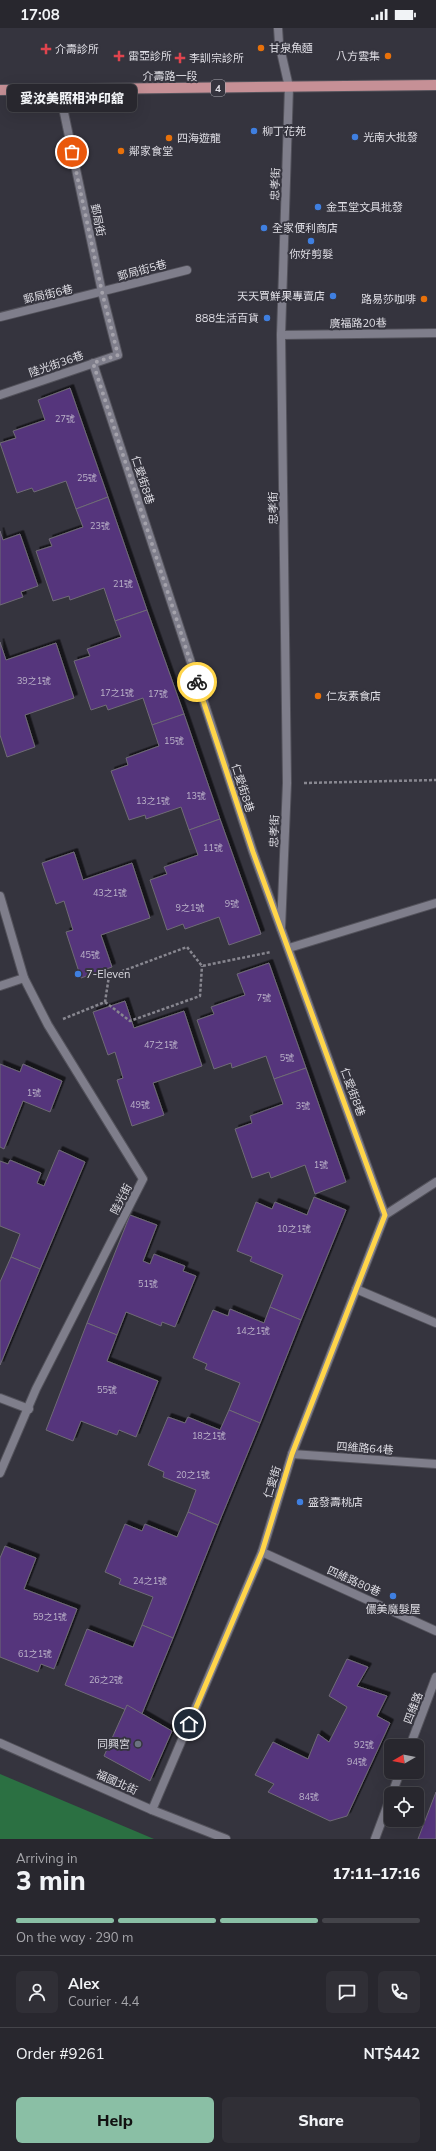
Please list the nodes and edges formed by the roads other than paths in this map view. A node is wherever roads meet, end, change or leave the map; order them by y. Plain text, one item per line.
1 (278, 28) edge
2 (436, 85) edge
3 (289, 87) junction
4 (59, 89) junction
5 (0, 90) edge
6 (187, 270) dead end
7 (102, 292) junction
8 (0, 317) edge
9 (436, 333) edge
10 (281, 335) junction
11 (118, 355) joint
12 (93, 363) junction
13 (0, 395) edge
14 (0, 896) edge
15 (436, 903) edge
16 (281, 928) junction
17 (289, 948) junction
18 (24, 978) junction
19 (0, 986) edge
20 (436, 1182) edge
21 (385, 1215) junction
22 (356, 1289) junction
23 (436, 1323) edge
24 (0, 1398) edge
25 (29, 1409) junction
26 (292, 1454) junction
27 (436, 1464) edge
28 (0, 1473) edge
29 (262, 1552) junction
30 (436, 1631) edge
31 (436, 1677) edge
32 (413, 1739) edge
33 (0, 1743) edge
34 (152, 1810) junction
35 (384, 1814) edge
36 (226, 1839) edge
37 (375, 1839) edge

1 - 3 street, 忠孝街
2 - 3 main road, 介壽路一段 / 4
3 - 4 main road, 介壽路一段 / 4
3 - 10 street, 忠孝街
4 - 5 main road, 介壽路一段 / 4
4 - 7 street, 郵局街
6 - 7 street, 郵局街5巷
7 - 8 street, 郵局街6巷
7 - 11 street, 郵局街
9 - 10 street, 廣福路20巷
10 - 16 street, 忠孝街
11 - 12 street, 陸光街36巷
12 - 13 street, 陸光街36巷
12 - 16 street, 仁愛街8巷
14 - 18 street, 陸光街
15 - 17 street
16 - 17 street, 仁愛街8巷
17 - 21 street, 仁愛街8巷
18 - 19 street
18 - 25 street, 陸光街
20 - 21 street
21 - 22 street, 仁愛街
22 - 23 street
22 - 26 street, 仁愛街
24 - 25 street
25 - 28 street, 陸光街
26 - 27 street, 四維路64巷
26 - 29 street, 仁愛街
29 - 30 street, 四維路80巷
29 - 34 street, 仁愛街
31 - 32 street, 四維路
33 - 34 street, 福國北街
34 - 36 street, 福國北街
35 - 37 street

